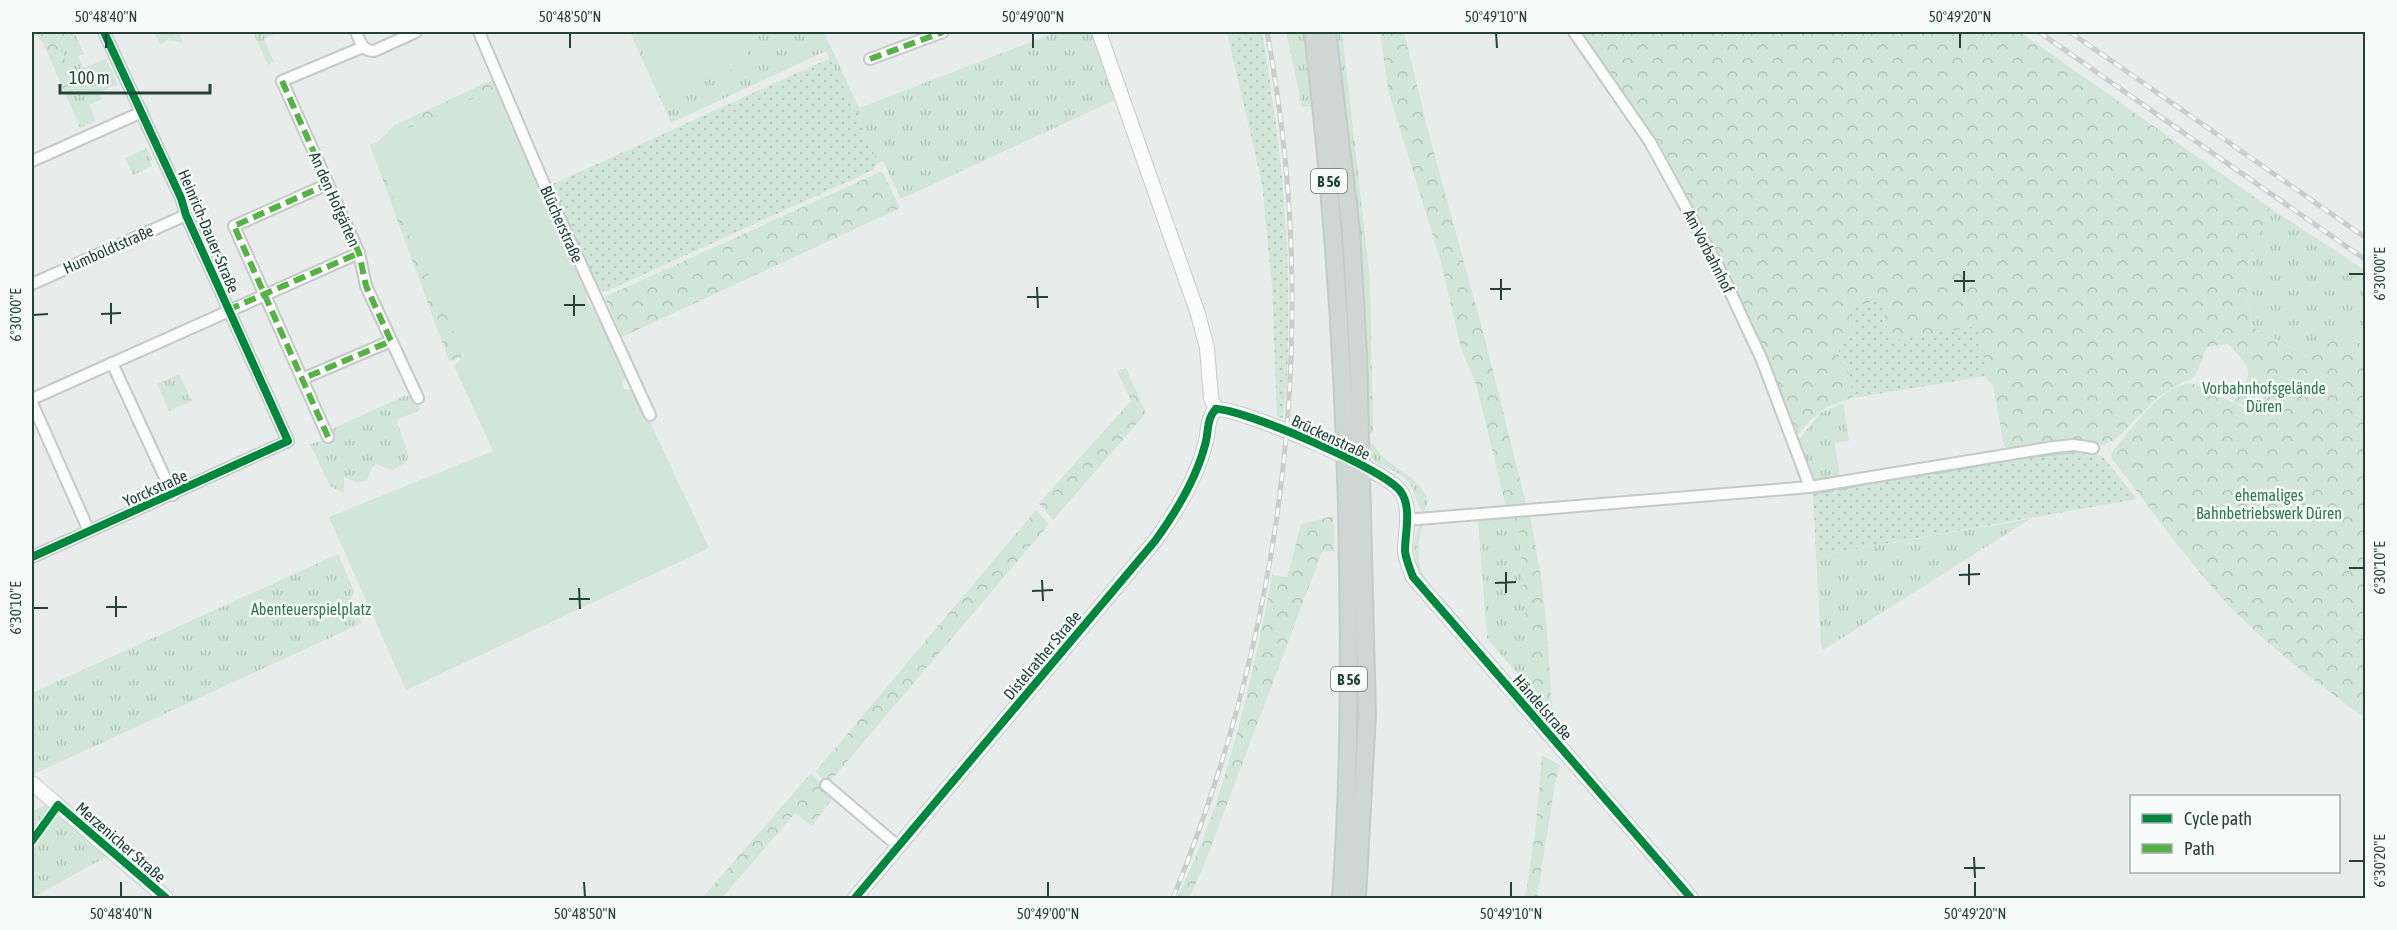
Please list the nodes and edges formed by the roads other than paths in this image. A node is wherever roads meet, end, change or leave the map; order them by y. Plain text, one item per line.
1 (104, 32) edge
2 (356, 32) edge
3 (416, 32) edge
4 (479, 32) edge
5 (943, 32) edge
6 (1099, 32) edge
7 (1313, 32) edge
8 (1327, 32) edge
9 (1574, 32) edge
10 (365, 49) junction
11 (870, 59) dead end
12 (142, 112) junction
13 (32, 161) edge
14 (328, 184) junction
15 (186, 215) junction
16 (359, 252) junction
17 (32, 284) edge
18 (264, 295) junction
19 (228, 310) junction
20 (391, 340) junction
21 (112, 363) junction
22 (302, 379) junction
23 (418, 398) dead end
24 (32, 401) edge
25 (1216, 409) junction
26 (650, 415) dead end
27 (328, 437) dead end
28 (288, 441) joint
29 (2093, 448) dead end
30 (1354, 462) junction
31 (1810, 488) junction
32 (172, 495) junction
33 (1406, 520) junction
34 (89, 531) junction
35 (32, 557) edge
36 (32, 783) edge
37 (826, 785) dead end
38 (899, 847) junction
39 (166, 898) edge
40 (855, 898) edge
41 (1341, 898) edge
42 (1357, 898) edge
43 (1691, 898) edge

1 - 12 street, Heinrich-Dauer-Straße
2 - 10 street
3 - 10 street
4 - 26 street, Blücherstraße
5 - 11 street
6 - 25 street
7 - 30 main road, B 56
8 - 30 main road, B 56
9 - 31 street, Am Vorbahnhof
10 - 14 street, An den Hofgärten
12 - 13 street
12 - 15 street, Heinrich-Dauer-Straße
14 - 16 street, An den Hofgärten
14 - 18 street
15 - 17 street, Humboldtstraße
15 - 19 street, Heinrich-Dauer-Straße
16 - 18 street
16 - 20 street, An den Hofgärten
18 - 19 street
18 - 22 street
19 - 21 street
19 - 28 street, Heinrich-Dauer-Straße
20 - 22 street
20 - 23 street, An den Hofgärten
21 - 24 street
21 - 32 street
22 - 27 street
24 - 34 street
25 - 30 street, Brückenstraße
25 - 38 street, Distelrather Straße
28 - 32 street, Yorckstraße
29 - 31 street
30 - 33 street, Brückenstraße
30 - 41 main road, B 56
30 - 42 main road, B 56
31 - 33 street
32 - 34 street, Yorckstraße
33 - 43 street, Händelstraße
34 - 35 street, Yorckstraße
36 - 39 street, Merzenicher Straße
37 - 38 street
38 - 40 street, Distelrather Straße

